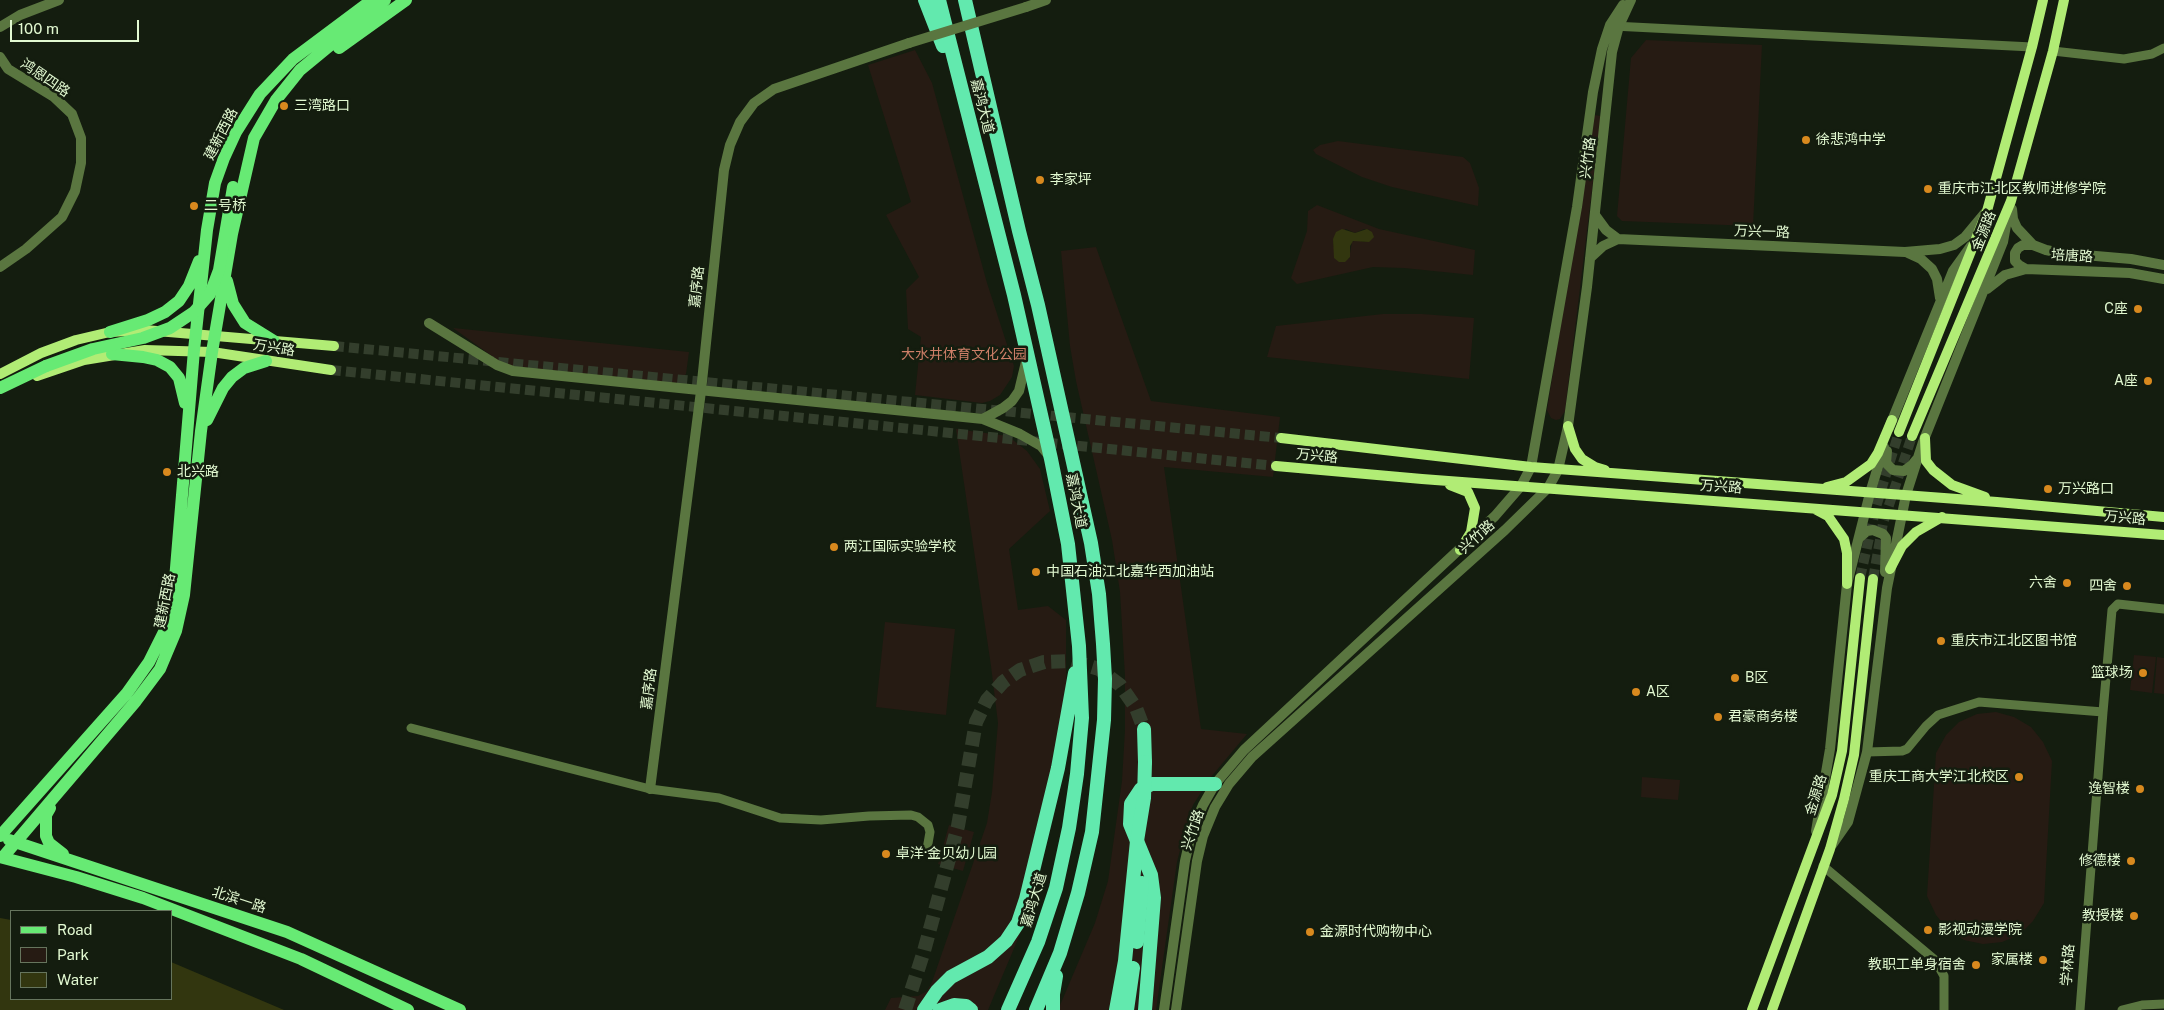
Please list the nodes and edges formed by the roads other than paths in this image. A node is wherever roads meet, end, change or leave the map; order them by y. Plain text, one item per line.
1 (59, 0) edge
2 (372, 0) edge
3 (385, 0) edge
4 (406, 0) edge
5 (925, 0) edge
6 (939, 0) edge
7 (1046, 0) edge
8 (1626, 0) edge
9 (1631, 0) edge
10 (2043, 0) edge
11 (2064, 0) edge
12 (965, 1) edge
13 (5, 21) edge
14 (1615, 26) junction
15 (0, 27) edge
16 (2032, 47) junction
17 (2164, 48) edge
18 (2053, 51) junction
19 (0, 56) edge
20 (300, 70) junction
21 (961, 93) junction
22 (254, 138) junction
23 (2011, 200) junction
24 (1987, 211) junction
25 (1595, 215) junction
26 (207, 230) junction
27 (1618, 239) junction
28 (1976, 239) junction
29 (2033, 244) junction
30 (1904, 252) junction
31 (1590, 258) junction
32 (2164, 265) edge
33 (0, 267) edge
34 (2026, 269) junction
35 (226, 271) junction
36 (2164, 279) edge
37 (1984, 291) junction
38 (1940, 302) junction
39 (429, 323) dead end
40 (110, 332) junction
41 (196, 335) junction
42 (215, 336) junction
43 (274, 341) junction
44 (334, 346) tunnel mouth
45 (194, 350) junction
46 (212, 352) junction
47 (112, 354) junction
48 (1027, 356) junction
49 (266, 361) junction
50 (331, 370) tunnel mouth
51 (0, 374) edge
52 (0, 389) edge
53 (701, 391) junction
54 (983, 418) junction
55 (1892, 420) junction
56 (1568, 426) junction
57 (188, 429) junction
58 (201, 431) junction
59 (1899, 432) tunnel mouth
60 (1912, 436) tunnel mouth
61 (1281, 438) tunnel mouth
62 (1925, 438) junction
63 (1918, 457) junction
64 (1051, 459) junction
65 (1276, 466) tunnel mouth
66 (1531, 467) junction
67 (1558, 470) junction
68 (1625, 475) junction
69 (1422, 479) junction
70 (1521, 486) junction
71 (1773, 486) junction
72 (1548, 488) junction
73 (1821, 490) junction
74 (1870, 493) junction
75 (1906, 495) junction
76 (1974, 500) junction
77 (1997, 502) junction
78 (1764, 504) junction
79 (1812, 508) junction
80 (1865, 512) junction
81 (1901, 515) junction
82 (1943, 517) junction
83 (2164, 517) edge
84 (1974, 519) junction
85 (2164, 534) edge
86 (1859, 538) junction
87 (1460, 550) junction
88 (1890, 569) junction
89 (1860, 578) tunnel mouth
90 (1873, 579) tunnel mouth
91 (1847, 584) junction
92 (1887, 588) junction
93 (2164, 609) edge
94 (1079, 646) junction
95 (2102, 712) junction
96 (410, 728) dead end
97 (1144, 729) tunnel mouth
98 (1867, 752) junction
99 (1215, 784) junction
100 (650, 789) junction
101 (55, 797) junction
102 (1144, 798) junction
103 (0, 837) edge
104 (16, 842) junction
105 (1814, 844) junction
106 (927, 849) dead end
107 (1830, 849) junction
108 (2, 857) edge
109 (79, 862) junction
110 (1823, 866) junction
111 (1060, 952) junction
112 (2164, 1004) edge
113 (408, 1010) edge
114 (460, 1010) edge
115 (924, 1010) edge
116 (940, 1010) edge
117 (971, 1010) edge
118 (1008, 1010) edge
119 (1036, 1010) edge
120 (1053, 1010) edge
121 (1116, 1010) edge
122 (1135, 1010) edge
123 (1164, 1010) edge
124 (1176, 1010) edge
125 (1752, 1010) edge
126 (1772, 1010) edge
127 (1944, 1010) edge
128 (2080, 1010) edge
129 (2122, 1010) edge

1 - 13 street
2 - 26 main road, 建新西路
3 - 20 main road, 建新西路
4 - 20 main road
5 - 21 highway
6 - 21 highway, 嘉鸿大道
7 - 53 street, 嘉序路, bridge
8 - 14 street, 兴竹路
9 - 14 street, 兴竹路
10 - 16 main road, 金源路
11 - 18 main road, 金源路
12 - 111 highway, 嘉鸿大道
13 - 15 street
14 - 16 street
14 - 25 street, 兴竹路
14 - 66 street, 兴竹路
16 - 24 main road, 金源路
17 - 18 street
18 - 23 main road, 金源路
19 - 33 street, 鸿恩四路
20 - 22 main road, 建新西路
21 - 48 highway, 嘉鸿大道
22 - 35 main road, 建新西路
22 - 52 main road, bridge
23 - 29 street, 培唐路
23 - 37 street
23 - 60 main road, 金源路
24 - 28 main road, 金源路
24 - 30 street, 万兴一路
25 - 27 street
25 - 31 street, 兴竹路
26 - 40 main road
26 - 41 main road, 建新西路
27 - 30 street, 万兴一路
27 - 31 street
28 - 38 street
28 - 59 main road, 金源路
29 - 32 street, 培唐路
29 - 34 street
30 - 38 street
31 - 56 street, 兴竹路
34 - 36 street, 培唐路
34 - 37 street, 培唐路
35 - 42 main road, 建新西路
35 - 43 main road
37 - 62 street
38 - 55 street
39 - 53 street
40 - 41 main road
40 - 51 main road
41 - 42 main road
41 - 45 main road, 建新西路
42 - 43 main road, 万兴路
42 - 46 main road, 建新西路
43 - 44 main road, 万兴路
45 - 46 main road
45 - 47 main road
45 - 57 main road, 建新西路
46 - 49 main road, 万兴路
46 - 58 main road, 建新西路
47 - 52 main road
47 - 57 main road
48 - 54 street
48 - 64 highway, 嘉鸿大道
49 - 50 main road, 万兴路
49 - 58 main road
53 - 54 street
53 - 100 street, 嘉序路
54 - 64 street
55 - 63 street
55 - 73 main road
55 - 74 street
56 - 67 street, 兴竹路
56 - 68 main road
57 - 103 main road, 建新西路
58 - 101 main road, 建新西路
61 - 66 main road, 万兴路
62 - 63 street
62 - 77 main road
63 - 75 street
64 - 94 highway, 嘉鸿大道
65 - 69 main road, 万兴路
66 - 67 main road, 万兴路
66 - 70 street, 兴竹路
67 - 68 main road, 万兴路
67 - 72 street, 兴竹路
68 - 71 main road, 万兴路
69 - 70 main road, 万兴路
69 - 87 main road
70 - 72 main road, 万兴路
70 - 87 street, 兴竹路
71 - 73 main road, 万兴路
71 - 78 main road
72 - 78 main road, 万兴路
72 - 124 street, 兴竹路
73 - 74 main road, 万兴路
74 - 75 main road, 万兴路
74 - 80 street
75 - 76 main road, 万兴路
75 - 81 street
76 - 77 main road, 万兴路
76 - 84 main road
77 - 83 main road, 万兴路
78 - 79 main road, 万兴路
79 - 80 main road, 万兴路
79 - 91 main road
80 - 81 main road, 万兴路
80 - 86 street
81 - 82 main road, 万兴路
81 - 88 street
82 - 84 main road, 万兴路
82 - 88 main road
84 - 85 main road, 万兴路
86 - 91 street
86 - 92 street
87 - 99 street, 兴竹路
88 - 92 street
89 - 105 main road, 金源路
90 - 107 main road, 金源路
91 - 105 street
92 - 98 street
93 - 95 street, 学林路
94 - 115 highway
94 - 118 highway, 嘉鸿大道
95 - 98 street
95 - 128 street, 学林路
96 - 100 street
97 - 102 highway, bridge
98 - 107 street
99 - 122 highway
99 - 123 street, 兴竹路
100 - 106 street
101 - 104 main road, 建新西路
101 - 109 main road
102 - 121 highway, bridge
102 - 122 highway, bridge
103 - 104 main road, 北滨一路
104 - 108 main road, 建新西路
104 - 109 main road, 北滨一路
105 - 125 main road, 金源路
107 - 110 main road, 金源路
108 - 113 main road
109 - 114 main road, 北滨一路
110 - 126 main road, 金源路
110 - 127 street
111 - 119 highway, 嘉鸿大道
111 - 120 highway
112 - 129 street
116 - 117 highway

